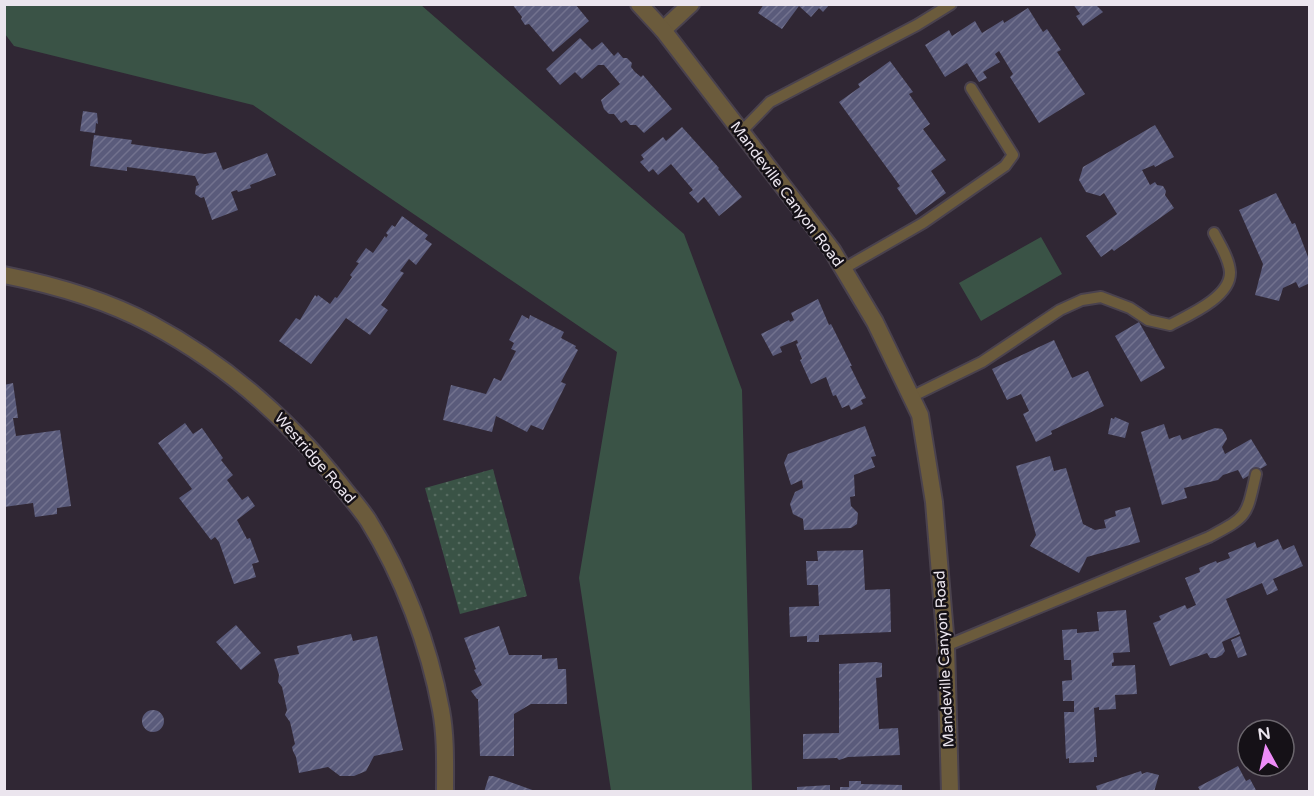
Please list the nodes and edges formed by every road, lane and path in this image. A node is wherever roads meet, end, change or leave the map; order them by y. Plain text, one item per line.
1 (639, 4) edge
2 (691, 4) edge
3 (951, 4) edge
4 (663, 30) junction
5 (971, 88) dead end
6 (741, 132) junction
7 (1214, 233) dead end
8 (843, 269) junction
9 (4, 275) edge
10 (911, 398) junction
11 (1256, 474) dead end
12 (946, 646) junction
13 (445, 792) edge
14 (950, 792) edge

1 - 4 street, Mandeville Canyon Road
2 - 4 street
3 - 6 lane
4 - 6 street, Mandeville Canyon Road
5 - 8 lane
6 - 8 street, Mandeville Canyon Road
7 - 10 lane
8 - 10 street, Mandeville Canyon Road
9 - 13 street, Westridge Road
10 - 12 street, Mandeville Canyon Road
11 - 12 lane
12 - 14 street, Mandeville Canyon Road

